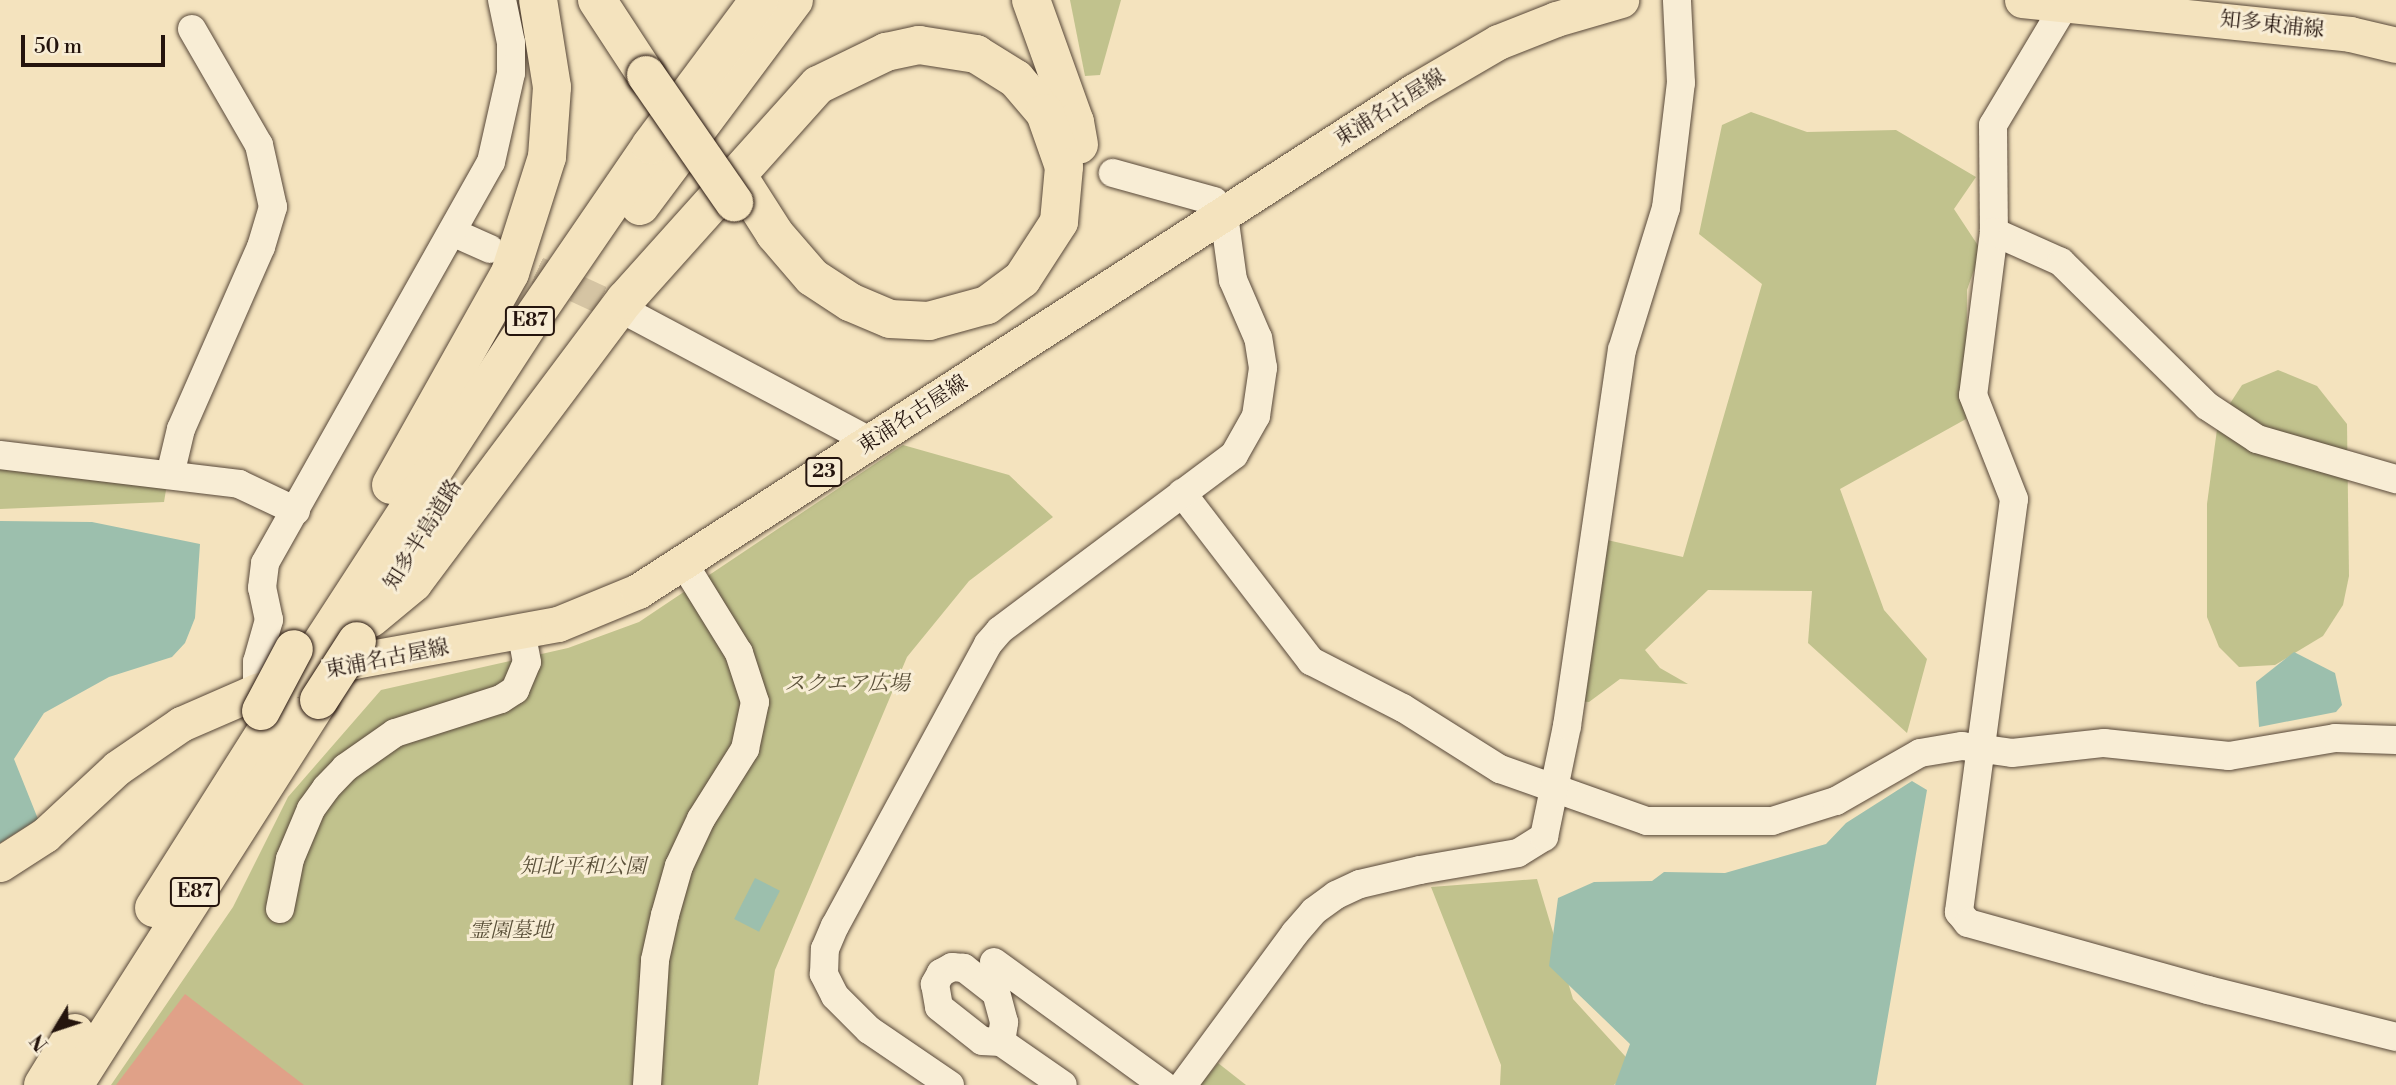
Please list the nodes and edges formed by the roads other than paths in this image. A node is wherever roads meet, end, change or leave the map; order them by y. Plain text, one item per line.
1 (502, 0) edge
2 (538, 0) edge
3 (597, 0) edge
4 (622, 0) edge
5 (759, 0) edge
6 (794, 0) edge
7 (1031, 0) edge
8 (1621, 0) edge
9 (1676, 0) edge
10 (2022, 0) edge
11 (2066, 3) junction
12 (192, 30) dead end
13 (2396, 44) edge
14 (653, 67) junction
15 (1113, 173) dead end
16 (739, 194) junction
17 (1224, 215) junction
18 (1994, 232) junction
19 (454, 233) junction
20 (490, 249) tunnel mouth
21 (627, 312) tunnel mouth
22 (871, 442) junction
23 (0, 455) edge
24 (170, 475) junction
25 (2396, 479) edge
26 (1182, 493) junction
27 (296, 511) junction
28 (684, 564) junction
29 (364, 629) junction
30 (521, 631) junction
31 (305, 651) junction
32 (266, 703) junction
33 (2396, 740) edge
34 (1981, 747) junction
35 (1553, 792) junction
36 (0, 864) edge
37 (280, 909) dead end
38 (993, 962) dead end
39 (2396, 1037) edge
40 (1001, 1042) dead end
41 (43, 1085) edge
42 (74, 1085) edge
43 (647, 1085) edge
44 (950, 1085) edge
45 (1063, 1085) edge
46 (1163, 1085) edge
47 (1183, 1085) edge

1 - 19 street
2 - 31 highway
3 - 14 highway
4 - 14 highway
5 - 31 highway, 知多半島道路 / E87
6 - 29 highway, 知多半島道路 / E87
7 - 16 highway
8 - 17 main road, 東浦名古屋線 / 23
9 - 35 street
10 - 11 main road, 知多東浦線
11 - 13 main road, 知多東浦線
11 - 18 street
12 - 24 street
14 - 16 highway, bridge
15 - 17 street
16 - 29 highway
17 - 22 main road, 東浦名古屋線 / 23
17 - 26 street
18 - 25 street
18 - 34 street
19 - 20 street
19 - 27 street
21 - 22 street
22 - 28 main road, 東浦名古屋線 / 23
23 - 24 street
24 - 27 street
26 - 35 street
26 - 44 street
27 - 32 street
28 - 30 main road, 東浦名古屋線 / 23
28 - 43 street
29 - 42 highway, 知多半島道路 / E87, bridge
30 - 32 main road, 東浦名古屋線 / 23
30 - 37 street
31 - 32 highway, 知多半島道路 / E87
32 - 36 main road, 東浦名古屋線 / 23
32 - 41 highway, 知多半島道路 / E87
33 - 34 street
34 - 35 street
34 - 39 street
35 - 47 street
38 - 46 street
40 - 45 street

